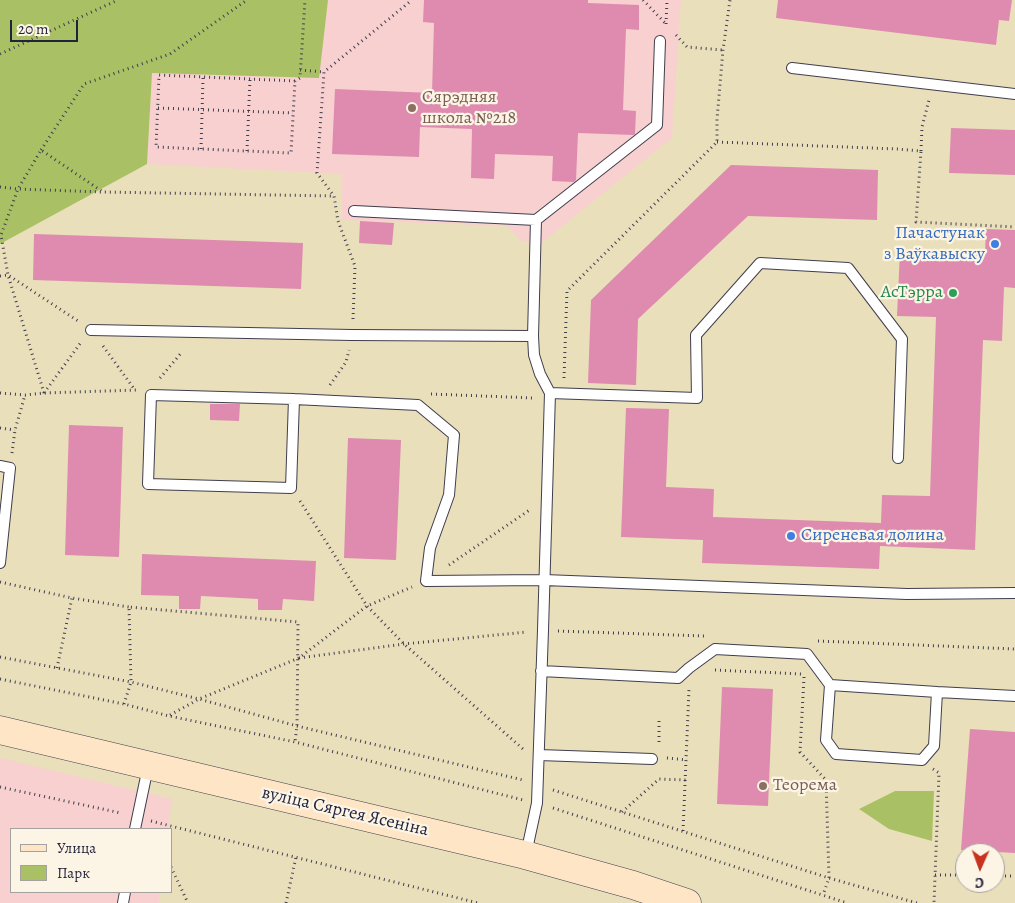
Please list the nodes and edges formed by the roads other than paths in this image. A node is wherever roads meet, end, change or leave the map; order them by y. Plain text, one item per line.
1 (660, 41) dead end
2 (792, 68) dead end
3 (1015, 94) edge
4 (354, 211) dead end
5 (536, 220) junction
6 (91, 330) road end
7 (533, 336) junction
8 (550, 393) junction
9 (294, 399) junction
10 (898, 458) dead end
11 (5, 467) edge
12 (0, 563) edge
13 (544, 580) junction
14 (1015, 593) edge
15 (541, 671) junction
16 (830, 686) junction
17 (937, 692) junction
18 (1015, 696) edge
19 (0, 730) edge
20 (534, 755) junction
21 (655, 758) road end
22 (148, 765) junction
23 (135, 828) edge
24 (525, 855) junction
25 (687, 903) edge

1 - 5 lane
2 - 3 lane
4 - 5 lane
5 - 7 lane
6 - 7 lane
7 - 8 lane
8 - 10 lane
8 - 13 lane
9 - 9 lane
9 - 13 lane
11 - 12 lane
13 - 14 lane
13 - 15 lane
15 - 16 lane
15 - 20 lane
16 - 17 lane
16 - 17 lane
17 - 18 lane
19 - 22 main road, вуліца Сяргея Ясеніна
20 - 21 lane
20 - 24 lane
22 - 23 lane
22 - 24 main road, вуліца Сяргея Ясеніна
24 - 25 main road, вуліца Сяргея Ясеніна

